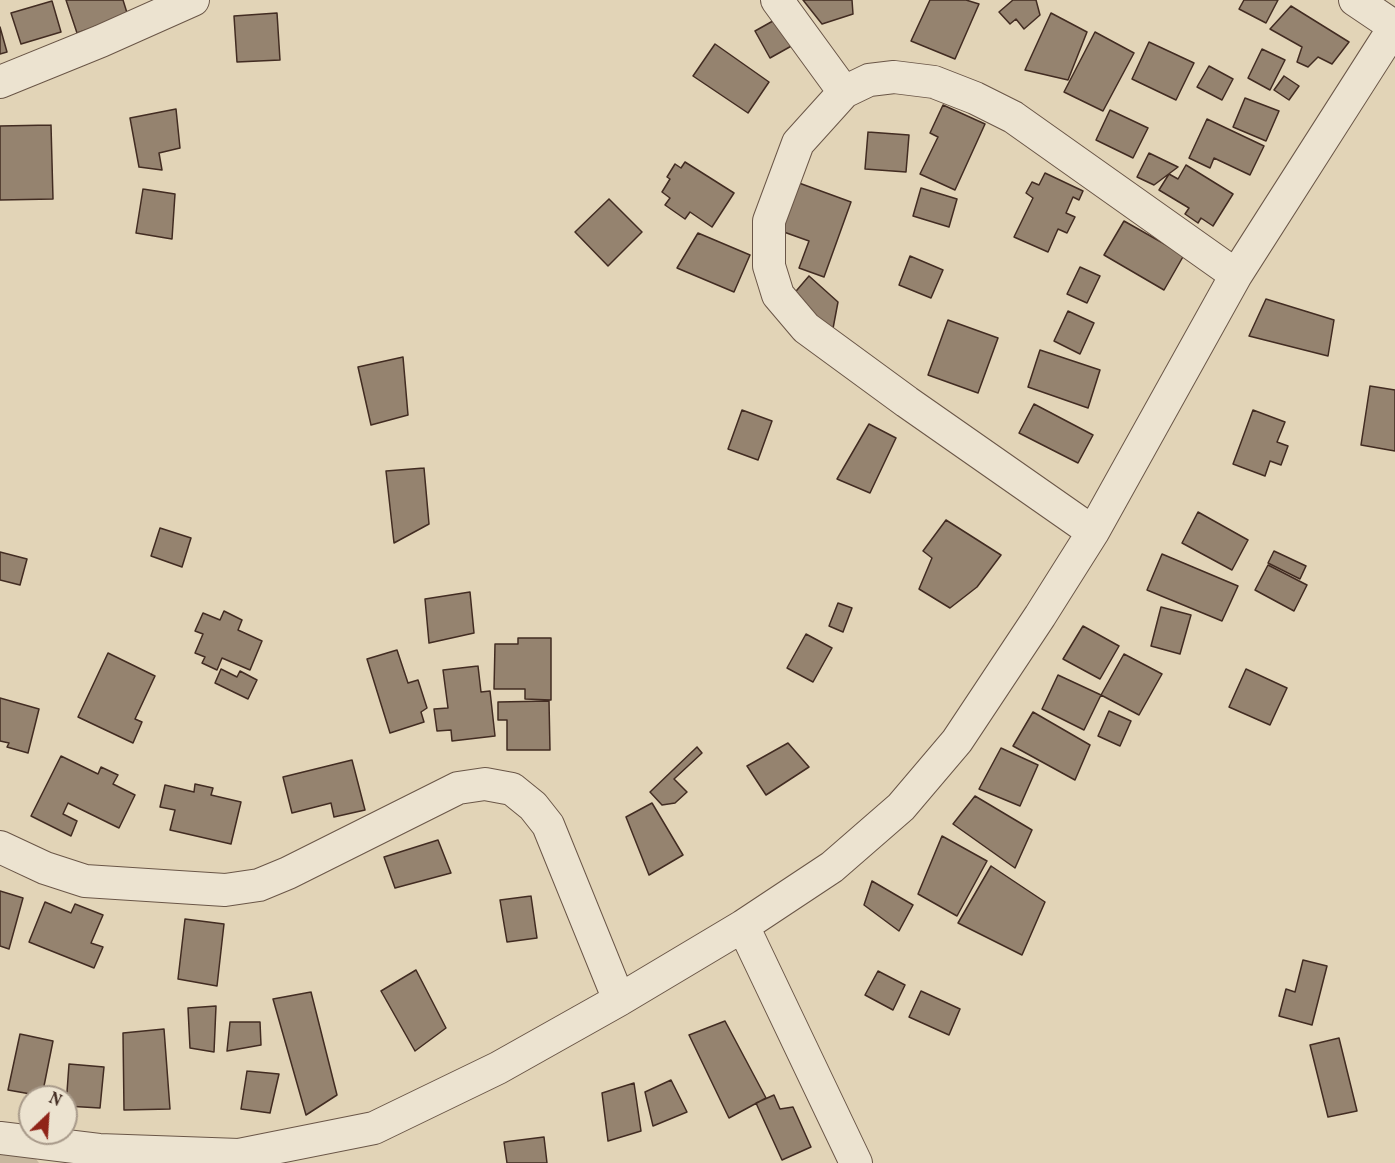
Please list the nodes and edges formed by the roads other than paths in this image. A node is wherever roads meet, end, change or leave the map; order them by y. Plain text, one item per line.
1 (194, 0) edge
2 (777, 0) edge
3 (1355, 0) edge
4 (1395, 27) edge
5 (0, 82) edge
6 (844, 92) junction
7 (1236, 275) junction
8 (1093, 532) junction
9 (0, 848) edge
10 (742, 926) junction
11 (619, 1000) junction
12 (0, 1138) edge
13 (238, 1159) edge
14 (856, 1163) edge

1 - 5 street
2 - 6 street
3 - 4 street
4 - 7 street
6 - 7 street
6 - 8 street
7 - 8 street
8 - 10 street
9 - 11 street
10 - 11 street
10 - 14 street
11 - 13 street
12 - 13 street

